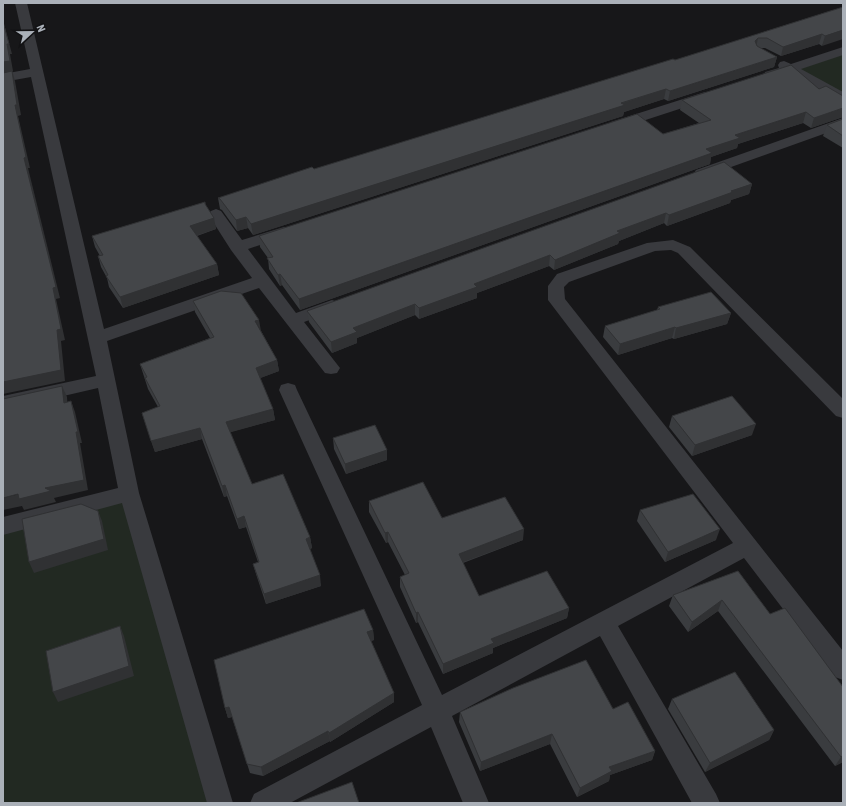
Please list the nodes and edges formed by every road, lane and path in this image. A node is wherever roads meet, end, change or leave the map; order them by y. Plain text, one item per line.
1 (21, 3) edge
2 (843, 51) edge
3 (772, 58) edge
4 (791, 69) junction
5 (36, 72) junction
6 (3, 78) edge
7 (760, 78) edge
8 (715, 93) edge
9 (843, 97) edge
10 (843, 122) edge
11 (601, 130) edge
12 (687, 178) edge
13 (216, 214) dead end
14 (298, 227) edge
15 (237, 247) junction
16 (262, 281) junction
17 (345, 302) edge
18 (293, 320) junction
19 (97, 338) junction
20 (331, 368) dead end
21 (106, 380) junction
22 (288, 390) dead end
23 (3, 403) edge
24 (843, 411) edge
25 (130, 493) junction
26 (3, 526) edge
27 (747, 546) junction
28 (604, 622) junction
29 (842, 665) edge
30 (437, 710) junction
31 (220, 803) edge
32 (263, 803) edge
33 (476, 803) edge
34 (707, 803) edge

1 - 5 street
2 - 4 street
3 - 4 street
4 - 7 street
4 - 9 street
5 - 6 street
5 - 19 street
8 - 11 street
10 - 12 street
13 - 15 street
14 - 15 street
15 - 16 street
16 - 18 street
16 - 19 street
17 - 18 street
18 - 20 street
19 - 21 street
21 - 23 street
21 - 25 street
22 - 30 street
24 - 27 street
25 - 26 street
25 - 31 street
27 - 28 street
27 - 29 street
28 - 30 street
28 - 34 street
30 - 32 street
30 - 33 street

